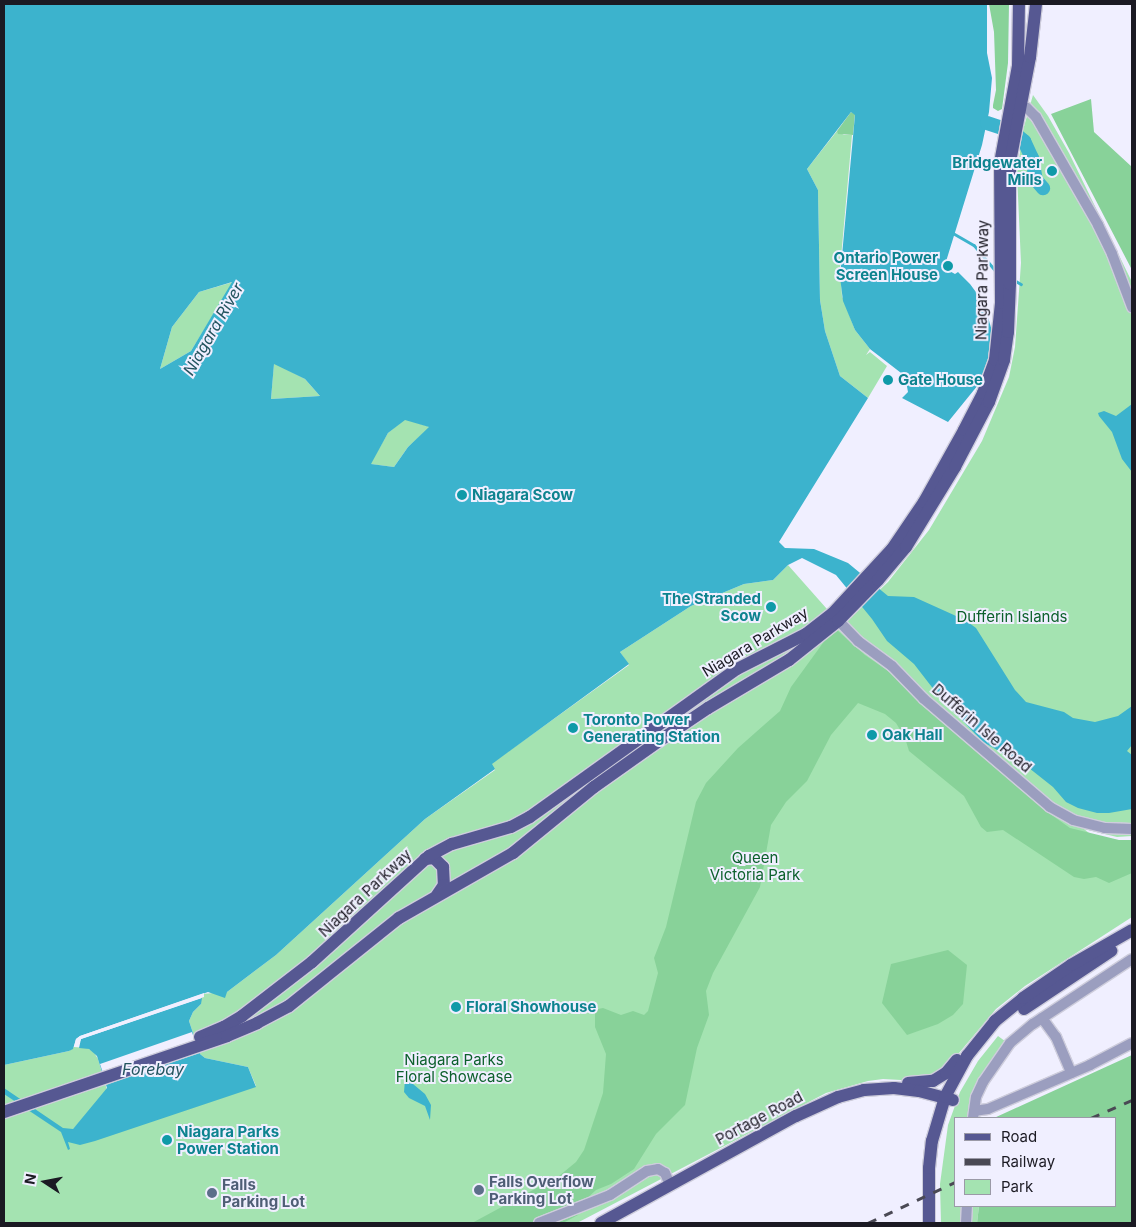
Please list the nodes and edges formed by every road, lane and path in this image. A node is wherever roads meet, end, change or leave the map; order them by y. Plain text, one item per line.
1 (1019, 4) edge
2 (1036, 4) edge
3 (1014, 112) junction
4 (1132, 307) edge
5 (835, 617) junction
6 (1132, 829) edge
7 (425, 859) junction
8 (437, 895) junction
9 (1132, 930) edge
10 (1132, 937) edge
11 (1130, 960) edge
12 (1071, 966) junction
13 (1042, 1018) junction
14 (198, 1042) junction
15 (1132, 1043) edge
16 (1071, 1072) junction
17 (949, 1099) junction
18 (15, 1105) edge
19 (973, 1114) edge
20 (781, 1124) junction
21 (670, 1185) junction
22 (967, 1207) edge
23 (540, 1223) edge
24 (601, 1223) edge
25 (928, 1223) edge
26 (937, 1223) edge
27 (966, 1223) edge

1 - 3 main road, Niagara Parkway
2 - 3 main road
3 - 4 street
3 - 5 main road, Niagara Parkway
5 - 6 street, Dufferin Isle Road
5 - 7 main road, Niagara Parkway
5 - 8 main road, Niagara Parkway
7 - 8 main road
7 - 14 main road, Niagara Parkway
8 - 14 main road, Niagara Parkway
9 - 12 main road
10 - 17 main road
11 - 13 street
12 - 17 main road
12 - 20 main road
13 - 16 street
13 - 19 street
14 - 18 main road, Niagara Parkway
15 - 16 street
16 - 19 street
17 - 20 main road, Portage Road
17 - 25 main road
17 - 26 main road
20 - 21 main road, Portage Road
21 - 23 street
21 - 24 main road, Portage Road
22 - 27 street

